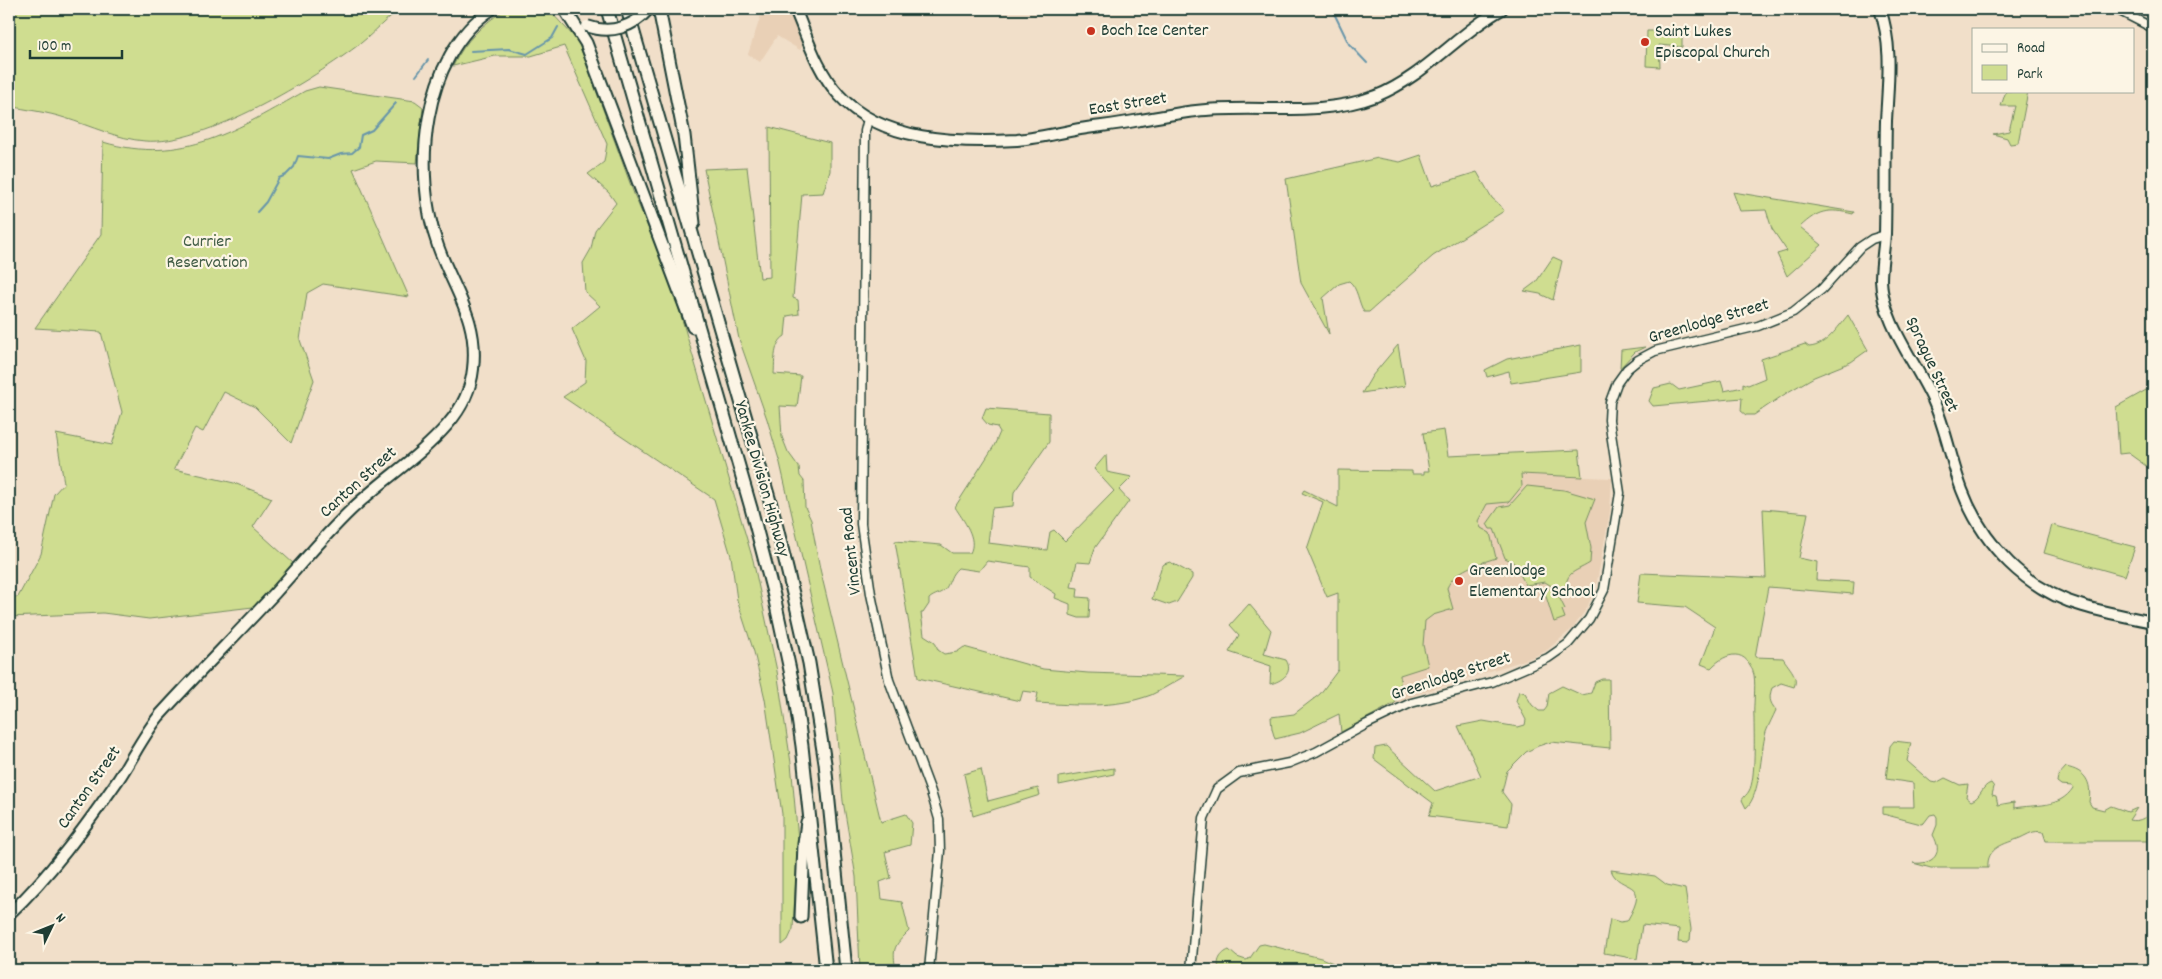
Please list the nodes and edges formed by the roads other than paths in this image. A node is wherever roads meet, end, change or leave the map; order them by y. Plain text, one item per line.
1 (492, 9) edge
2 (607, 9) edge
3 (627, 9) edge
4 (650, 9) edge
5 (660, 9) edge
6 (795, 9) edge
7 (1502, 9) edge
8 (1880, 9) edge
9 (2116, 9) edge
10 (565, 11) edge
11 (2153, 28) edge
12 (868, 119) junction
13 (1885, 235) junction
14 (696, 244) junction
15 (708, 360) junction
16 (2153, 622) edge
17 (810, 806) junction
18 (9, 914) edge
19 (801, 917) dead end
20 (826, 970) edge
21 (846, 970) edge
22 (930, 970) edge
23 (1191, 970) edge

1 - 18 main road, Canton Street
2 - 15 highway, Yankee Division Highway
3 - 14 highway, Yankee Division Highway
4 - 10 main road, bridge
5 - 14 highway
6 - 12 main road, East Street
7 - 12 main road, East Street
8 - 13 main road, Sprague Street
9 - 11 street
10 - 15 highway
12 - 22 street, Vincent Road
13 - 16 main road, Sprague Street
13 - 23 street, Greenlodge Street
14 - 21 highway, Yankee Division Highway
15 - 17 highway, Yankee Division Highway
17 - 19 highway
17 - 20 highway, Yankee Division Highway

